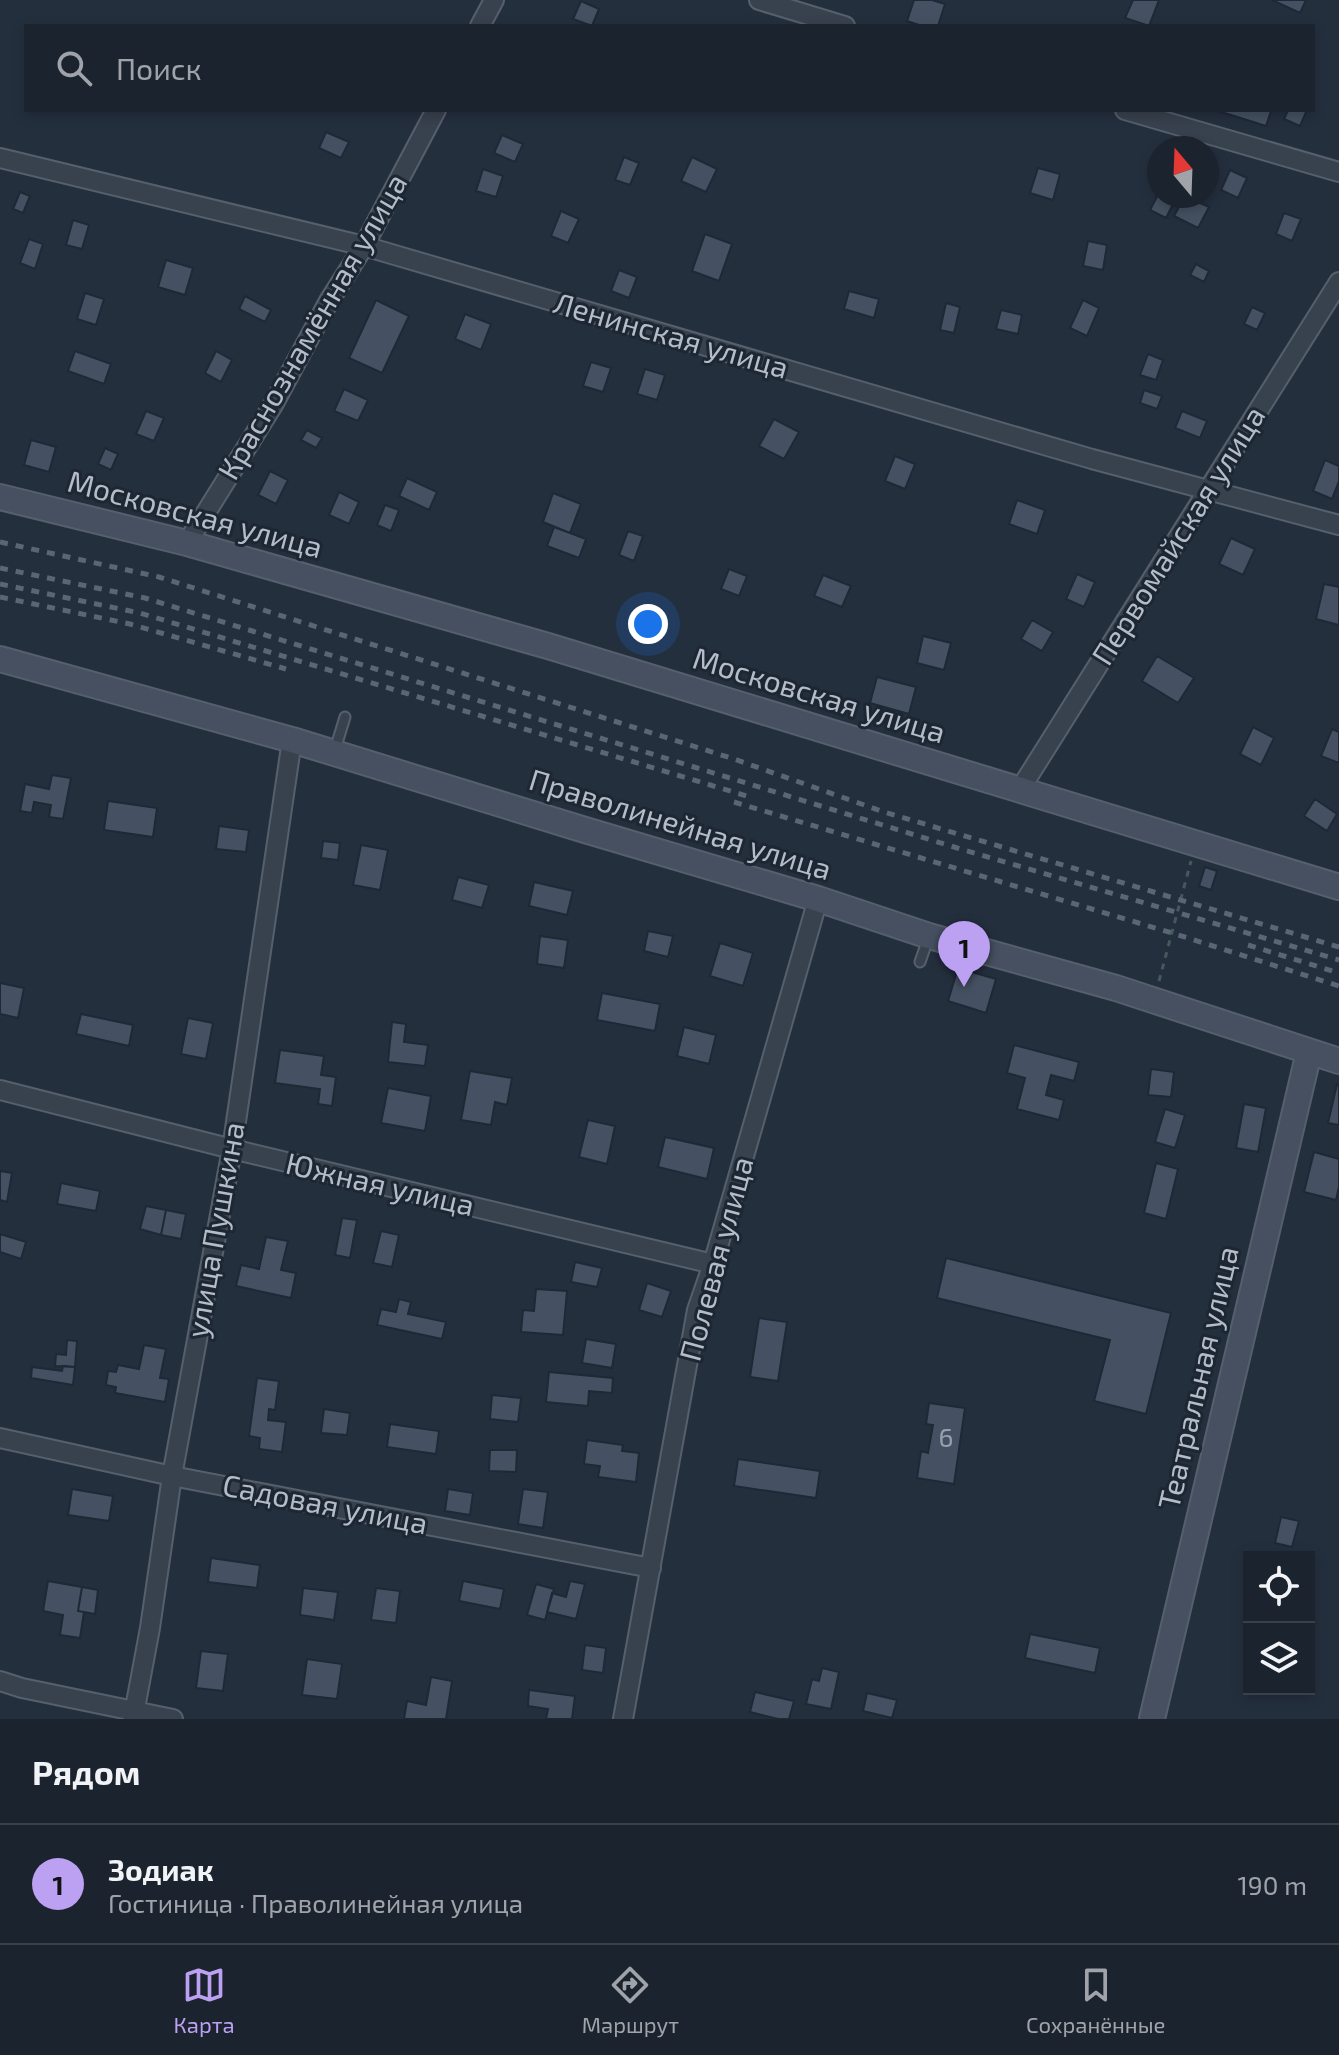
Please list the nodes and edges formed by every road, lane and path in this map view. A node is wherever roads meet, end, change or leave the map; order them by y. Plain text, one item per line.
1 (494, 0) edge
2 (759, 0) edge
3 (481, 24) edge
4 (838, 24) edge
5 (435, 112) edge
6 (1132, 112) edge
7 (0, 158) edge
8 (1339, 172) edge
9 (364, 246) junction
10 (1339, 282) edge
11 (1207, 491) junction
12 (0, 497) edge
13 (1339, 525) edge
14 (187, 543) junction
15 (0, 659) edge
16 (345, 717) dead end
17 (292, 740) junction
18 (334, 753) junction
19 (1019, 791) junction
20 (1196, 844) junction
21 (1339, 887) edge
22 (818, 899) junction
23 (929, 936) junction
24 (920, 962) dead end
25 (1154, 1001) junction
26 (1309, 1052) junction
27 (1339, 1061) edge
28 (0, 1090) edge
29 (232, 1149) junction
30 (713, 1264) junction
31 (0, 1438) edge
32 (172, 1476) junction
33 (651, 1568) junction
34 (0, 1681) edge
35 (133, 1715) edge
36 (173, 1719) edge
37 (623, 1719) edge
38 (1152, 1719) edge

1 - 3 street
2 - 4 street
5 - 9 street, Краснознамённая улица
6 - 8 street
7 - 9 street, Ленинская улица
9 - 11 street, Ленинская улица
9 - 14 street, Краснознамённая улица
10 - 11 street, Первомайская улица
11 - 13 street, Ленинская улица
11 - 19 street, Первомайская улица
12 - 14 main road, Московская улица
14 - 19 main road, Московская улица
15 - 17 main road, Праволинейная улица
16 - 18 lane
17 - 18 main road, Праволинейная улица
17 - 29 street, улица Пушкина
18 - 22 main road, Праволинейная улица
19 - 20 main road, Московская улица
20 - 21 main road, Московская улица
20 - 25 path
22 - 23 main road, Праволинейная улица
22 - 30 street, Полевая улица
23 - 24 lane
23 - 25 main road, Праволинейная улица
25 - 26 main road, Праволинейная улица
26 - 27 main road, Праволинейная улица
26 - 38 main road, Театральная улица
28 - 29 street, Южная улица
29 - 30 street, Южная улица
29 - 32 street, улица Пушкина
30 - 33 street, Полевая улица
31 - 32 street, Садовая улица
32 - 33 street, Садовая улица
32 - 35 street, улица Пушкина
33 - 37 street, Полевая улица
34 - 35 street
35 - 36 street

